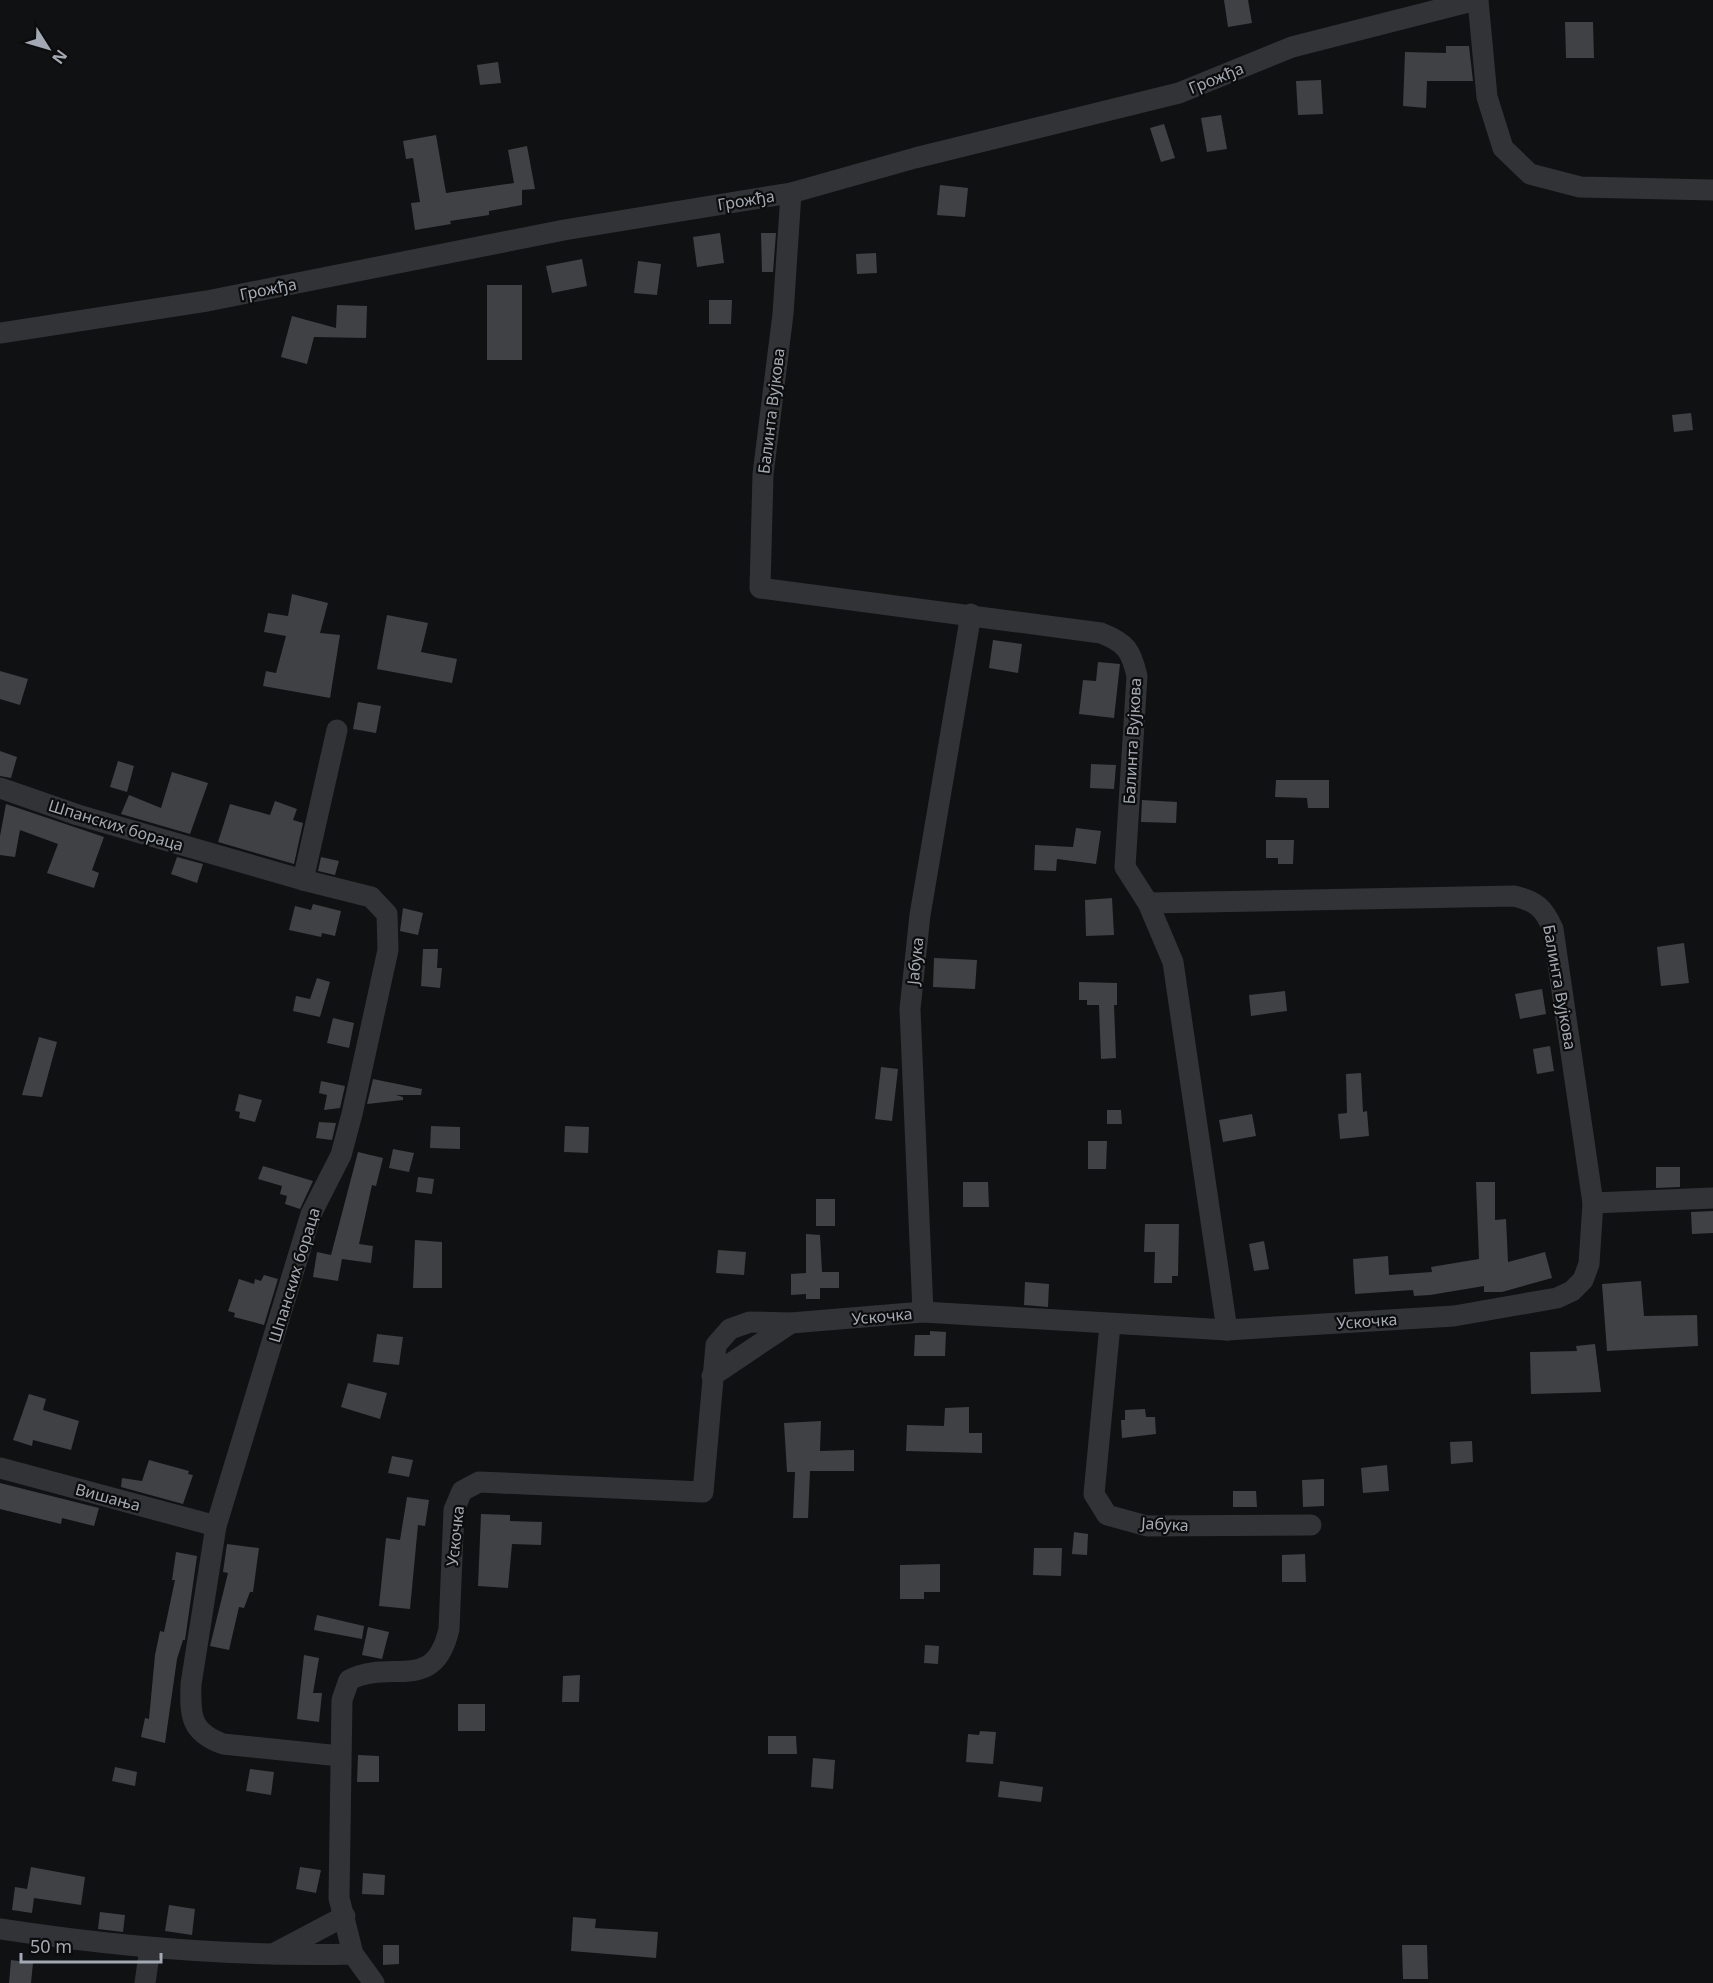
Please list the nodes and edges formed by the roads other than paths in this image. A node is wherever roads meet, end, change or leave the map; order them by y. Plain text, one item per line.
1 (1477, 0) edge
2 (1713, 190) edge
3 (791, 193) junction
4 (0, 333) edge
5 (971, 614) junction
6 (337, 730) dead end
7 (0, 788) edge
8 (303, 880) junction
9 (1148, 903) junction
10 (1713, 1198) edge
11 (1593, 1203) junction
12 (923, 1312) junction
13 (791, 1323) junction
14 (1110, 1325) junction
15 (1227, 1330) junction
16 (712, 1376) junction
17 (0, 1468) edge
18 (1311, 1525) dead end
19 (216, 1526) junction
20 (340, 1756) junction
21 (345, 1916) junction
22 (0, 1929) edge
23 (150, 1948) junction
24 (353, 1954) junction
25 (269, 1956) junction
26 (145, 1983) edge
27 (374, 1983) edge

1 - 2 street
1 - 3 street, Грожђа
3 - 4 street, Грожђа
3 - 5 street, Балинта Вујкова
5 - 9 street, Балинта Вујкова
5 - 12 street, Јабука
6 - 8 street
7 - 8 street, Шпанских бораца
8 - 19 street, Шпанских бораца
9 - 11 street, Балинта Вујкова
9 - 15 street
10 - 11 street
11 - 15 street, Ускочка
12 - 13 street, Ускочка
12 - 14 street, Ускочка
13 - 16 street
13 - 16 street, Ускочка
14 - 15 street, Ускочка
14 - 18 street, Јабука
16 - 20 street, Ускочка
17 - 19 street, Вишања
19 - 20 street, Шпанских бораца
20 - 21 street, Ускочка
21 - 24 street, Ускочка
21 - 25 street
22 - 23 street
23 - 25 street
23 - 26 street
24 - 25 street
24 - 27 street, Ускочка

